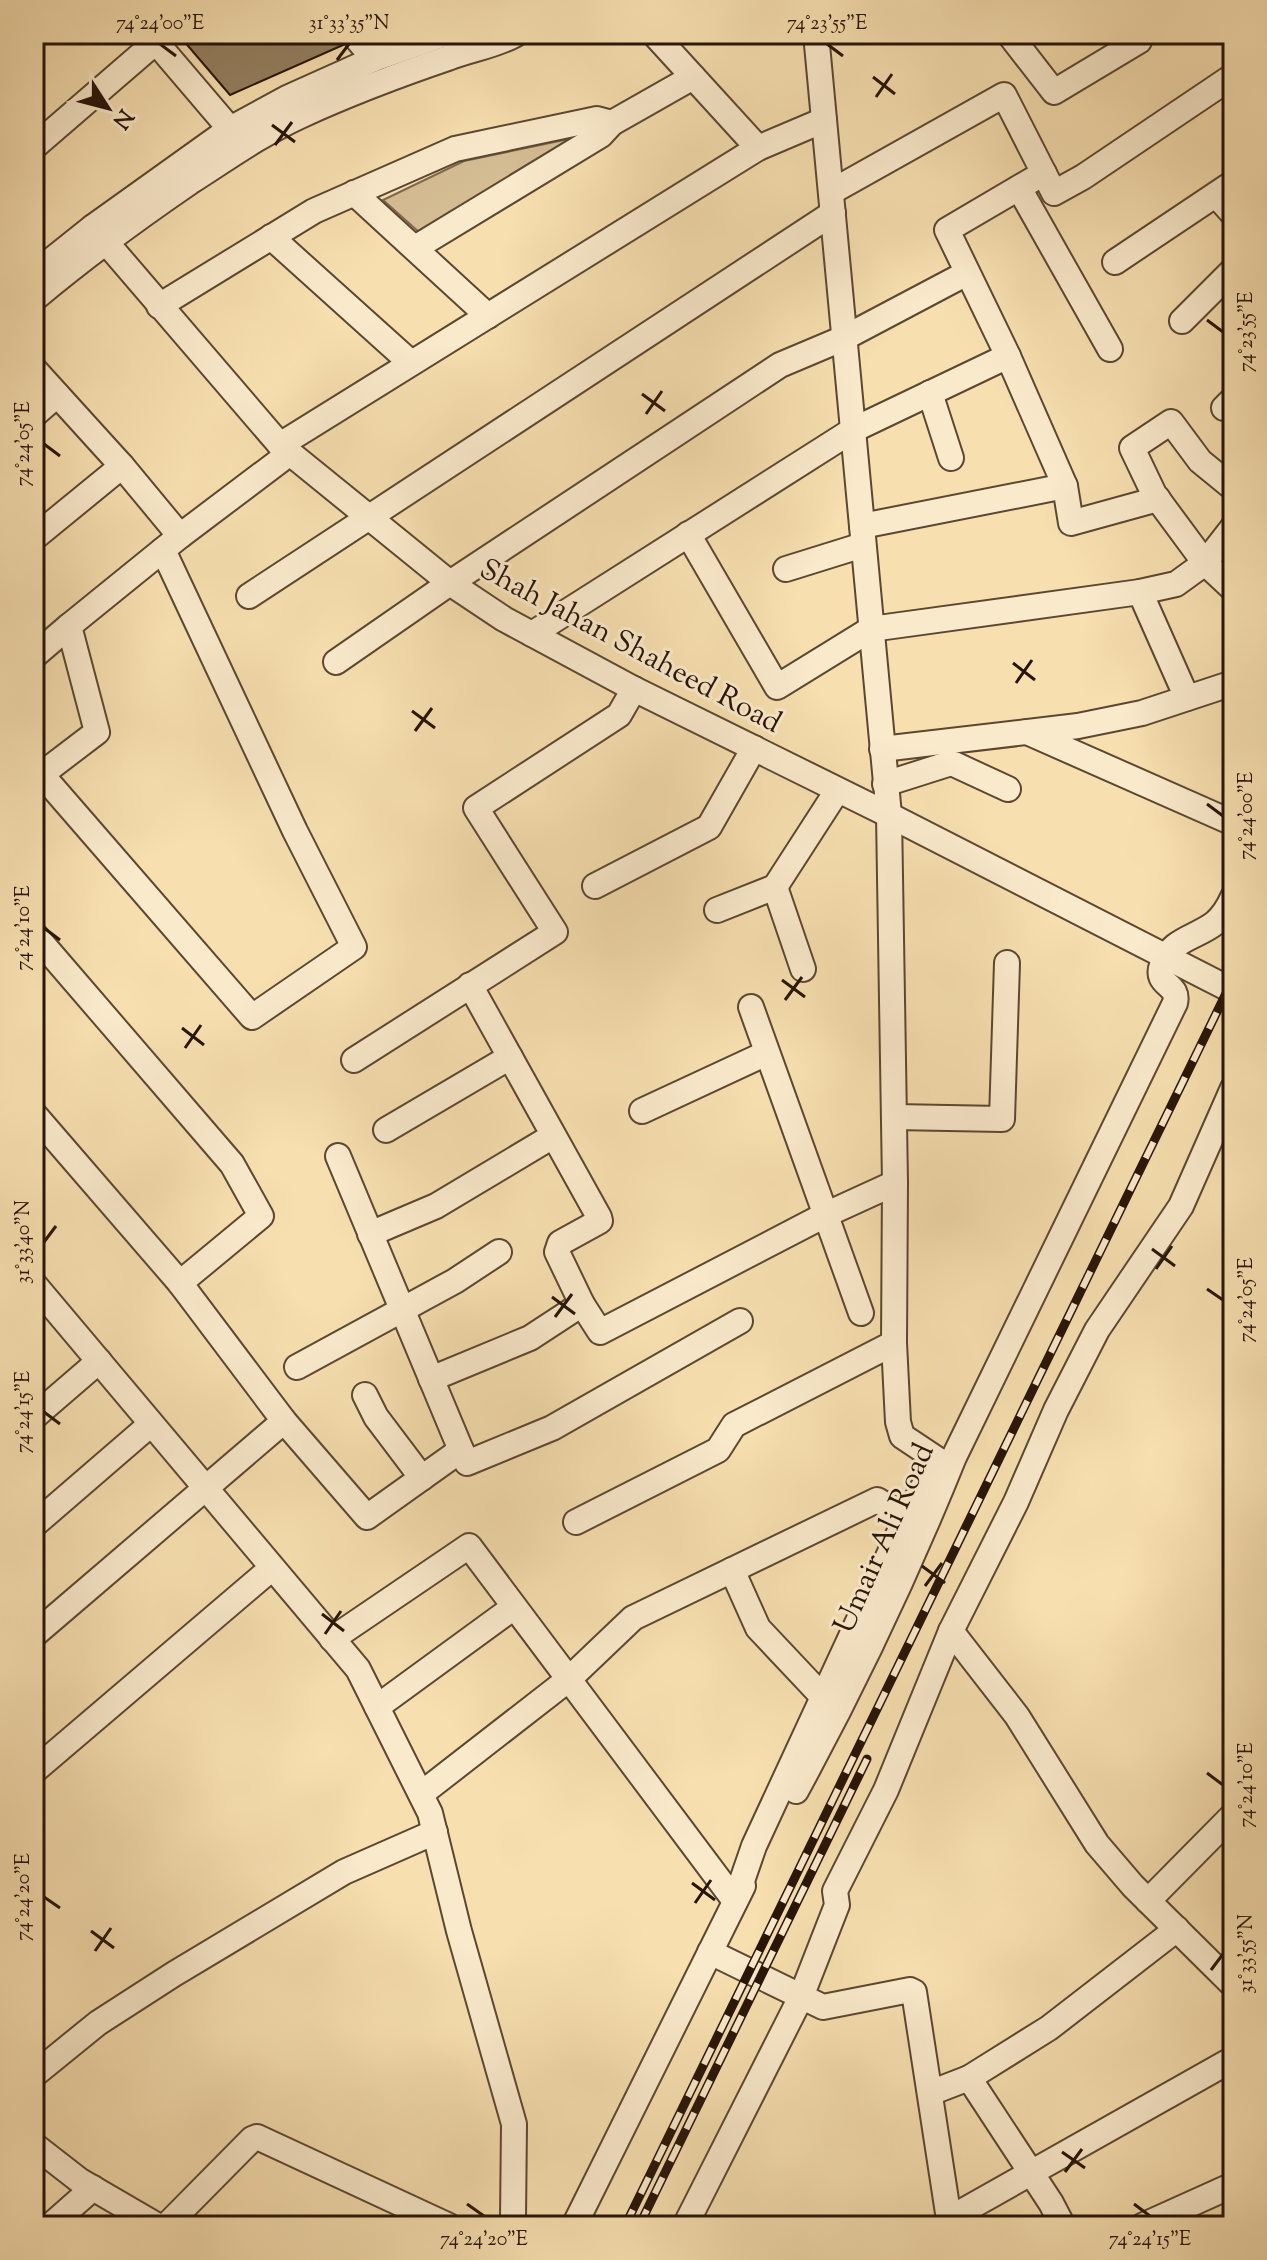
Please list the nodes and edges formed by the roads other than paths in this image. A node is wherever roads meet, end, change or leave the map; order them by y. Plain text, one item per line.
1 (353, 34) edge
2 (445, 34) edge
3 (516, 34) edge
4 (654, 34) edge
5 (816, 34) edge
6 (1009, 34) edge
7 (1134, 34) edge
8 (157, 37) edge
9 (374, 59) junction
10 (1233, 76) edge
11 (693, 77) junction
12 (824, 120) junction
13 (612, 123) junction
14 (230, 129) junction
15 (34, 147) edge
16 (758, 148) junction
17 (1044, 173) junction
18 (1019, 188) junction
19 (1224, 189) edge
20 (354, 193) junction
21 (832, 203) junction
22 (1233, 214) edge
23 (100, 234) junction
24 (271, 237) junction
25 (415, 248) junction
26 (1115, 262) dead end
27 (1233, 270) edge
28 (967, 273) junction
29 (34, 274) edge
30 (34, 299) edge
31 (159, 306) junction
32 (488, 316) junction
33 (1182, 321) dead end
34 (844, 338) junction
35 (1110, 349) dead end
36 (1008, 356) junction
37 (411, 363) junction
38 (34, 369) edge
39 (930, 393) junction
40 (57, 395) junction
41 (34, 415) edge
42 (853, 430) junction
43 (285, 449) junction
44 (951, 458) dead end
45 (122, 466) junction
46 (1065, 486) junction
47 (1233, 488) edge
48 (1158, 499) junction
49 (369, 519) junction
50 (1233, 527) edge
51 (688, 534) junction
52 (862, 535) junction
53 (34, 538) edge
54 (172, 543) junction
55 (1205, 563) junction
56 (786, 569) dead end
57 (450, 583) junction
58 (1233, 589) edge
59 (1140, 592) junction
60 (249, 596) dead end
61 (69, 626) junction
62 (871, 629) junction
63 (532, 634) junction
64 (34, 656) edge
65 (336, 662) dead end
66 (1233, 683) edge
67 (634, 689) junction
68 (1187, 698) junction
69 (1027, 732) junction
70 (754, 748) junction
71 (882, 749) junction
72 (38, 778) edge
73 (885, 784) junction
74 (1008, 789) dead end
75 (837, 791) junction
76 (889, 815) junction
77 (1233, 823) edge
78 (595, 886) dead end
79 (775, 887) junction
80 (1233, 897) edge
81 (717, 910) dead end
82 (34, 934) edge
83 (1166, 957) junction
84 (1007, 963) dead end
85 (803, 969) dead end
86 (470, 985) junction
87 (1233, 991) edge
88 (751, 1007) dead end
89 (767, 1053) junction
90 (510, 1057) junction
91 (354, 1060) dead end
92 (1233, 1088) edge
93 (642, 1111) dead end
94 (34, 1114) edge
95 (894, 1117) junction
96 (386, 1130) dead end
97 (553, 1136) junction
98 (338, 1156) dead end
99 (895, 1183) junction
100 (825, 1215) junction
101 (370, 1234) junction
102 (499, 1252) dead end
103 (180, 1283) junction
104 (34, 1284) edge
105 (582, 1304) junction
106 (401, 1308) junction
107 (861, 1313) dead end
108 (740, 1321) dead end
109 (894, 1343) junction
110 (99, 1361) junction
111 (297, 1367) dead end
112 (431, 1379) junction
113 (365, 1395) dead end
114 (34, 1417) edge
115 (284, 1421) junction
116 (151, 1424) junction
117 (461, 1450) junction
118 (946, 1458) junction
119 (422, 1478) junction
120 (205, 1487) junction
121 (906, 1518) junction
122 (576, 1522) dead end
123 (34, 1525) edge
124 (272, 1568) junction
125 (732, 1570) junction
126 (514, 1607) junction
127 (951, 1631) junction
128 (34, 1635) edge
129 (332, 1639) junction
130 (569, 1679) junction
131 (823, 1697) junction
132 (377, 1707) junction
133 (34, 1771) edge
134 (421, 1794) junction
135 (1233, 1815) edge
136 (435, 1832) junction
137 (735, 1901) junction
138 (1148, 1901) junction
139 (1177, 1929) junction
140 (710, 1952) junction
141 (1233, 1985) edge
142 (801, 1997) junction
143 (1233, 2059) edge
144 (34, 2075) edge
145 (969, 2078) junction
146 (930, 2093) junction
147 (34, 2145) edge
148 (1031, 2171) junction
149 (1233, 2185) edge
150 (93, 2188) junction
151 (949, 2222) edge
152 (50, 2226) edge
153 (158, 2226) edge
154 (166, 2226) edge
155 (449, 2226) edge
156 (509, 2226) edge
157 (574, 2226) edge
158 (685, 2226) edge
159 (1063, 2226) edge
160 (1142, 2226) edge

1 - 9 street
2 - 9 street
3 - 23 street
4 - 11 street
5 - 12 street
6 - 7 street
8 - 14 street
8 - 15 street
9 - 14 street
10 - 17 street
11 - 13 street
11 - 16 street
12 - 16 street
12 - 21 street
13 - 20 street
13 - 25 street
14 - 23 street
16 - 32 street
17 - 18 street
17 - 21 street
18 - 28 street
18 - 35 street
19 - 22 street
19 - 26 street
20 - 24 street
20 - 25 street
21 - 34 street
21 - 49 street
23 - 29 street
23 - 30 street
23 - 31 street, Shah Jahan Shaheed Road
24 - 31 street
24 - 37 street
25 - 32 street
27 - 33 street
28 - 34 street
28 - 36 street
31 - 43 street, Shah Jahan Shaheed Road
32 - 37 street
34 - 42 street
34 - 57 street
36 - 39 street
36 - 46 street
37 - 43 street
38 - 40 street
39 - 42 street
39 - 44 street
40 - 41 street
40 - 45 street
42 - 51 street
42 - 52 street
43 - 49 street, Shah Jahan Shaheed Road
43 - 54 street
45 - 53 street
45 - 54 street
46 - 48 street
46 - 52 street
47 - 48 street
48 - 55 street
49 - 57 street, Shah Jahan Shaheed Road
49 - 60 street
50 - 55 street
51 - 62 street
51 - 63 street
52 - 56 street
52 - 62 street
54 - 61 street
54 - 72 street
55 - 58 street
55 - 59 street
57 - 63 street, Shah Jahan Shaheed Road
57 - 65 street
59 - 62 street
59 - 68 street
61 - 64 street
61 - 72 street
62 - 71 street
63 - 67 street, Shah Jahan Shaheed Road
66 - 68 street
67 - 70 street, Shah Jahan Shaheed Road
67 - 86 street
68 - 69 street
69 - 71 street
69 - 77 street
70 - 75 street, Shah Jahan Shaheed Road
70 - 78 street
71 - 73 street
73 - 74 street
73 - 76 street
75 - 76 street, Shah Jahan Shaheed Road
75 - 79 street
76 - 83 street, Shah Jahan Shaheed Road
76 - 95 street
79 - 81 street
79 - 85 street
80 - 83 street
82 - 103 street
83 - 87 street, Shah Jahan Shaheed Road
83 - 118 street, Umair Ali Road
84 - 95 street
86 - 90 street
86 - 91 street
88 - 89 street
89 - 93 street
89 - 100 street
90 - 96 street
90 - 97 street
92 - 127 street
94 - 103 street
95 - 99 street
97 - 101 street
97 - 105 street
98 - 101 street
99 - 100 street
99 - 109 street
100 - 105 street
100 - 107 street
101 - 106 street
102 - 106 street
103 - 115 street
104 - 110 street
105 - 112 street
106 - 111 street
106 - 112 street
108 - 117 street
109 - 118 street
109 - 122 street
110 - 114 street
110 - 116 street
112 - 117 street
113 - 119 street
115 - 119 street
115 - 120 street
116 - 120 street
116 - 123 street
117 - 119 street
118 - 121 street
118 - 137 street, Umair Ali Road
120 - 124 street
120 - 128 street
121 - 125 street
121 - 131 street
124 - 129 street
124 - 133 street
125 - 130 street
125 - 131 street
126 - 129 street
126 - 130 street
126 - 132 street
127 - 138 street
127 - 142 street
129 - 132 street
130 - 134 street
130 - 137 street
131 - 137 street
132 - 134 street
134 - 136 street
135 - 138 street
136 - 144 street
136 - 156 street
137 - 140 street, Umair Ali Road
138 - 139 street
139 - 141 street
139 - 145 street
140 - 142 street
140 - 157 street, Umair Ali Road
142 - 146 street
142 - 158 street
143 - 148 street
145 - 146 street
145 - 148 street
146 - 151 street
147 - 150 street
148 - 151 street
148 - 159 street
149 - 160 street
150 - 152 street
150 - 153 street
154 - 155 street

